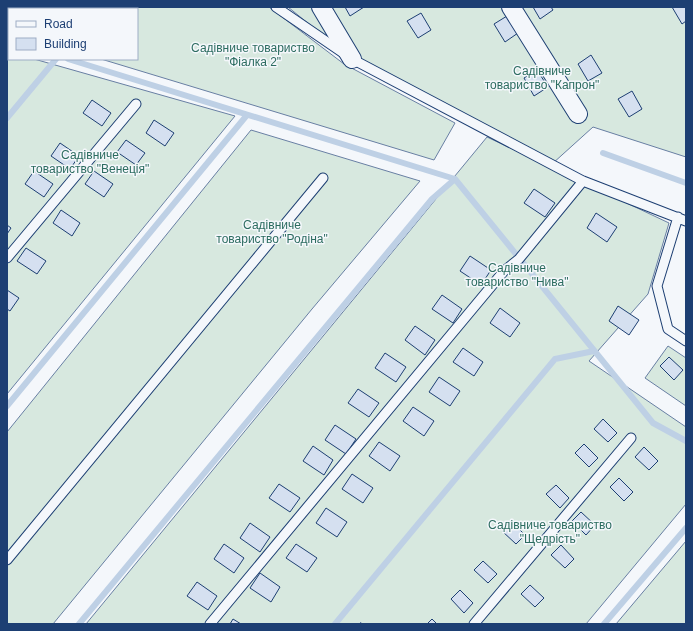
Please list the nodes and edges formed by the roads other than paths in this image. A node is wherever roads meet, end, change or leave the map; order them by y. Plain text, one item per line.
1 (276, 7) edge
2 (321, 7) edge
3 (511, 7) edge
4 (352, 59) junction
5 (136, 104) dead end
6 (578, 114) dead end
7 (323, 178) dead end
8 (583, 181) junction
9 (682, 219) edge
10 (7, 258) edge
11 (686, 341) edge
12 (631, 438) dead end
13 (7, 560) edge
14 (210, 624) edge
15 (474, 624) edge

1 - 4 lane
2 - 4 street
3 - 6 street
4 - 8 lane
5 - 10 lane
7 - 13 lane
8 - 9 lane
8 - 14 lane
9 - 11 lane
12 - 15 lane

